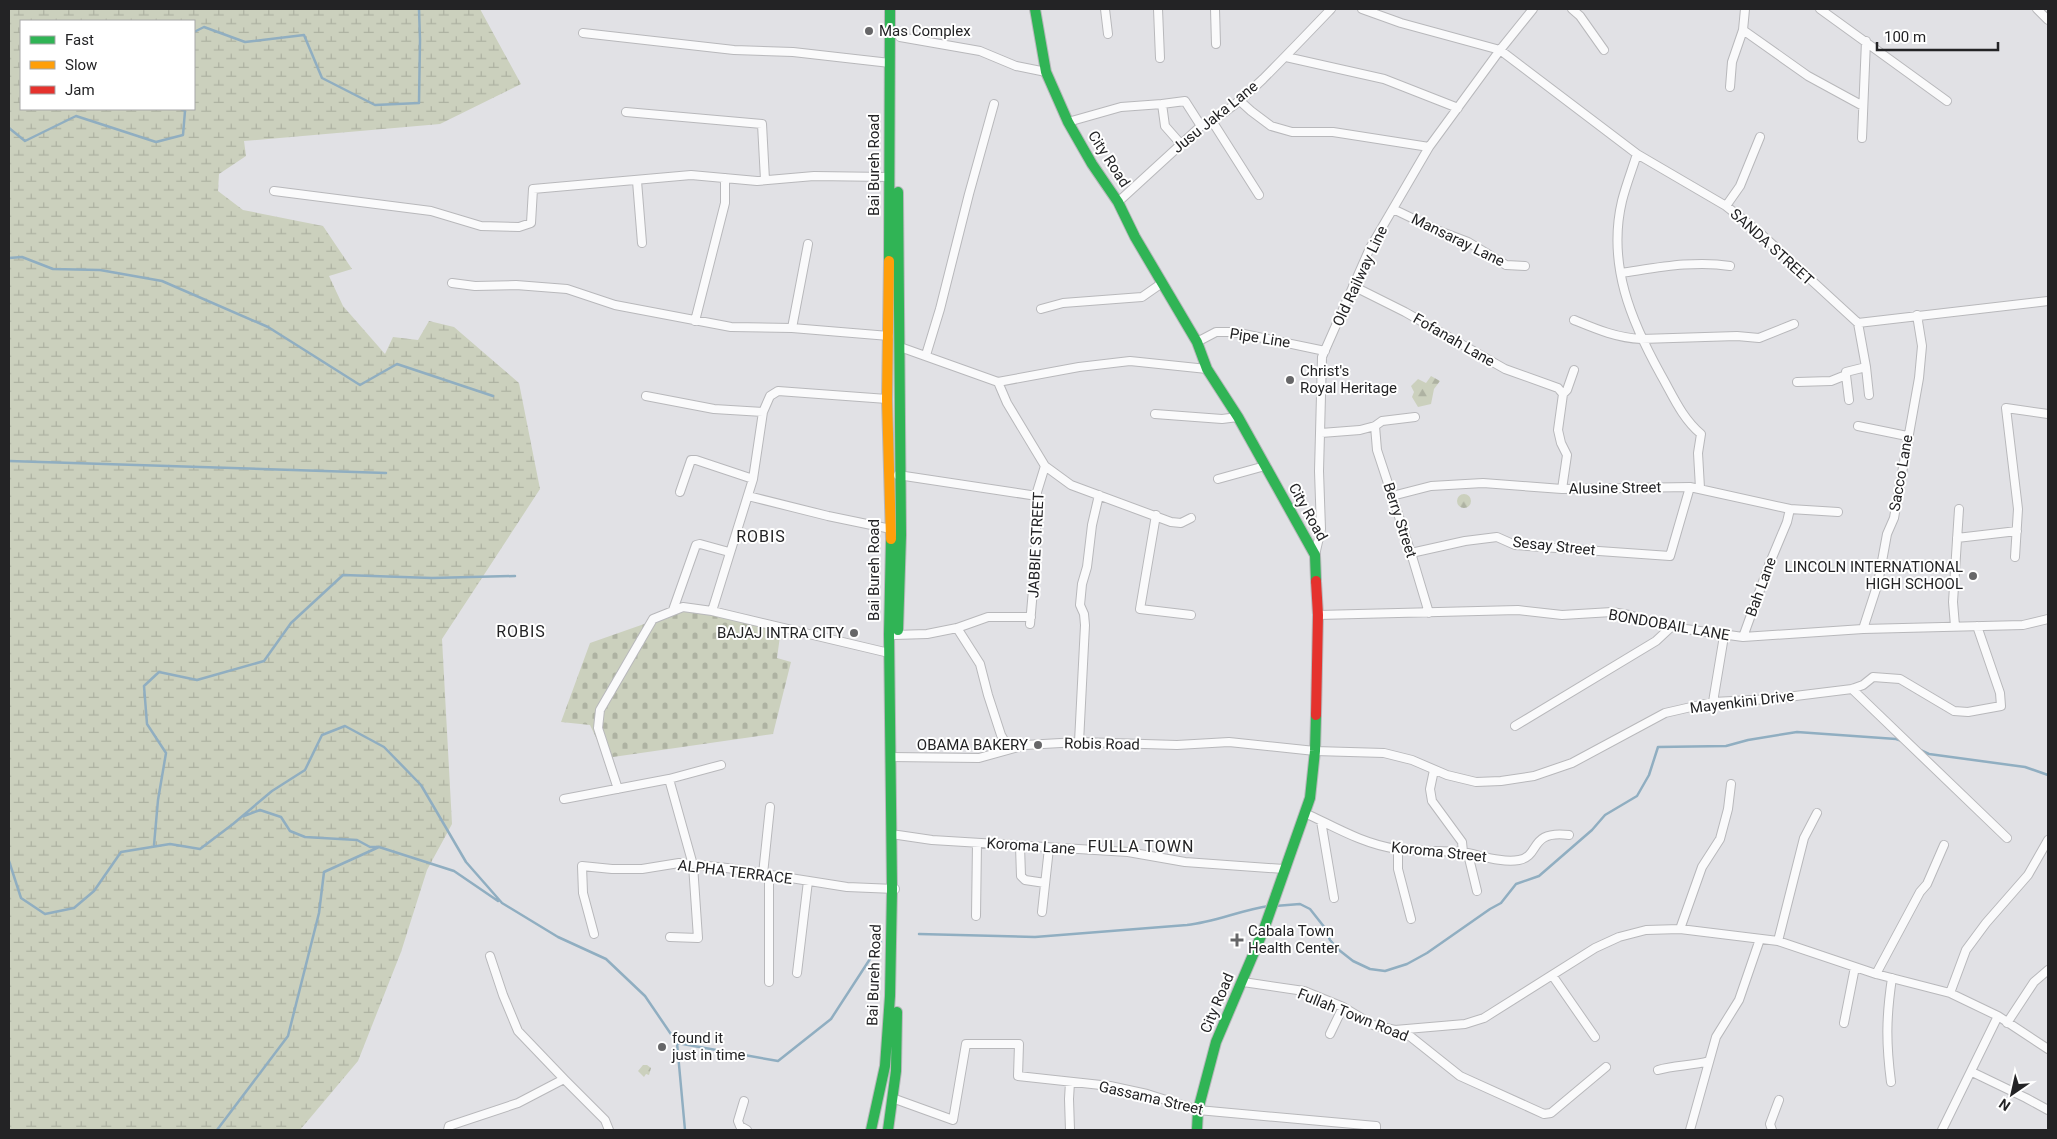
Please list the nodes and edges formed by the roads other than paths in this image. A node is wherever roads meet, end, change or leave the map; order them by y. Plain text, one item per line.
1 (890, 9) edge
2 (899, 9) edge
3 (1036, 9) edge
4 (1105, 9) edge
5 (1158, 9) edge
6 (1215, 9) edge
7 (1331, 9) edge
8 (1362, 9) edge
9 (1533, 9) edge
10 (1572, 9) edge
11 (1744, 9) edge
12 (1820, 9) edge
13 (2038, 9) edge
14 (2048, 20) edge
15 (1744, 30) junction
16 (583, 34) dead end
17 (1108, 34) dead end
18 (900, 37) junction
19 (1866, 41) junction
20 (1216, 44) dead end
21 (1500, 50) junction
22 (1604, 50) dead end
23 (1286, 57) junction
24 (1160, 58) dead end
25 (890, 63) junction
26 (1046, 72) junction
27 (1730, 87) dead end
28 (1240, 101) junction
29 (1947, 101) dead end
30 (994, 104) dead end
31 (1162, 104) junction
32 (1863, 106) junction
33 (1458, 108) junction
34 (626, 112) dead end
35 (1212, 121) junction
36 (1068, 122) junction
37 (1201, 126) junction
38 (1760, 137) dead end
39 (1862, 138) dead end
40 (1180, 143) junction
41 (1430, 147) junction
42 (1637, 154) junction
43 (888, 177) junction
44 (725, 178) junction
45 (765, 180) junction
46 (637, 181) junction
47 (274, 192) dead end
48 (1258, 195) dead end
49 (1118, 202) junction
50 (1726, 206) junction
51 (1393, 209) junction
52 (642, 243) dead end
53 (808, 244) dead end
54 (1525, 266) dead end
55 (1730, 266) dead end
56 (1621, 273) junction
57 (452, 283) dead end
58 (1162, 283) junction
59 (1354, 286) junction
60 (2048, 303) edge
61 (1041, 310) dead end
62 (1917, 315) junction
63 (1574, 320) dead end
64 (696, 321) junction
65 (1858, 323) junction
66 (1794, 324) dead end
67 (1194, 327) dead end
68 (792, 328) junction
69 (889, 336) junction
70 (1641, 339) junction
71 (1199, 341) junction
72 (900, 347) junction
73 (1325, 350) junction
74 (926, 355) junction
75 (1866, 367) junction
76 (1207, 369) junction
77 (1574, 370) dead end
78 (1846, 376) junction
79 (998, 382) junction
80 (1797, 382) dead end
81 (1560, 391) junction
82 (1869, 395) dead end
83 (646, 396) dead end
84 (887, 398) junction
85 (1849, 400) dead end
86 (763, 412) junction
87 (1156, 414) dead end
88 (2048, 414) edge
89 (1238, 417) junction
90 (1415, 417) dead end
91 (1375, 426) junction
92 (1858, 426) dead end
93 (1321, 433) junction
94 (1907, 436) junction
95 (1045, 466) junction
96 (1265, 466) junction
97 (888, 475) junction
98 (901, 476) junction
99 (753, 479) junction
100 (1218, 479) dead end
101 (1690, 487) junction
102 (1700, 488) junction
103 (1562, 489) junction
104 (680, 492) dead end
105 (1099, 495) junction
106 (748, 496) junction
107 (1037, 496) junction
108 (1392, 496) junction
109 (1790, 509) junction
110 (1959, 509) dead end
111 (1838, 512) dead end
112 (1156, 515) junction
113 (1190, 518) dead end
114 (890, 529) junction
115 (2017, 531) junction
116 (1957, 538) junction
117 (729, 552) junction
118 (1411, 553) junction
119 (1315, 555) junction
120 (2016, 557) dead end
121 (673, 610) junction
122 (712, 611) junction
123 (1429, 613) junction
124 (1190, 615) dead end
125 (1318, 615) junction
126 (2048, 620) edge
127 (1955, 626) junction
128 (1977, 626) junction
129 (1671, 627) junction
130 (957, 628) junction
131 (1864, 629) junction
132 (894, 635) junction
133 (1724, 636) junction
134 (1743, 637) junction
135 (890, 653) junction
136 (1852, 689) junction
137 (1712, 702) junction
138 (1515, 726) dead end
139 (1079, 742) junction
140 (1009, 749) junction
141 (1315, 751) junction
142 (894, 757) junction
143 (721, 765) dead end
144 (1434, 770) junction
145 (669, 779) junction
146 (1731, 784) dead end
147 (618, 789) junction
148 (564, 799) dead end
149 (770, 807) dead end
150 (1305, 813) junction
151 (1817, 813) dead end
152 (1321, 820) junction
153 (1569, 834) dead end
154 (898, 835) junction
155 (2006, 838) dead end
156 (2048, 840) edge
157 (977, 843) junction
158 (1020, 846) junction
159 (1944, 846) dead end
160 (1049, 848) junction
161 (1398, 849) junction
162 (1466, 853) junction
163 (693, 865) junction
164 (1284, 869) junction
165 (766, 875) junction
166 (808, 881) junction
167 (1045, 883) junction
168 (894, 889) junction
169 (1477, 891) dead end
170 (1334, 898) dead end
171 (1042, 912) dead end
172 (976, 916) dead end
173 (1411, 919) dead end
174 (1680, 929) junction
175 (594, 934) dead end
176 (670, 937) dead end
177 (1760, 939) junction
178 (1778, 941) junction
179 (490, 956) dead end
180 (1855, 967) junction
181 (2048, 970) edge
182 (797, 973) dead end
183 (1876, 974) junction
184 (1552, 975) junction
185 (1892, 978) junction
186 (769, 982) dead end
187 (1243, 982) junction
188 (1950, 992) junction
189 (1343, 1007) junction
190 (1998, 1016) junction
191 (1844, 1023) dead end
192 (2008, 1023) junction
193 (1395, 1030) junction
194 (1330, 1034) dead end
195 (1595, 1037) dead end
196 (2048, 1048) edge
197 (1709, 1061) junction
198 (1606, 1067) dead end
199 (1658, 1070) dead end
200 (1972, 1072) junction
201 (564, 1079) junction
202 (1070, 1082) junction
203 (1891, 1082) dead end
204 (895, 1099) junction
205 (1779, 1100) dead end
206 (744, 1101) dead end
207 (1198, 1110) junction
208 (2048, 1110) edge
209 (1376, 1128) edge
210 (448, 1130) edge
211 (610, 1130) edge
212 (747, 1130) edge
213 (871, 1130) edge
214 (888, 1130) edge
215 (1070, 1130) edge
216 (1197, 1130) edge
217 (1690, 1130) edge
218 (1772, 1130) edge
219 (1942, 1130) edge

1 - 25 main road, Bai Bureh Road
2 - 18 main road, Bai Bureh Road
3 - 26 main road, City Road
4 - 17 street
5 - 24 street
6 - 20 street
7 - 23 street, Jusu Jaka Lane
8 - 21 street
9 - 21 street, Old Railway Line
10 - 22 street
11 - 15 street
12 - 19 street
13 - 14 street
15 - 27 street
15 - 32 street
16 - 25 street
18 - 26 street
18 - 72 main road, Bai Bureh Road
19 - 29 street
19 - 32 street
21 - 33 street, Old Railway Line
21 - 42 street, SANDA STREET
23 - 28 street, Jusu Jaka Lane
23 - 33 street
25 - 43 main road, Bai Bureh Road
26 - 36 main road, City Road
28 - 35 street, Jusu Jaka Lane
28 - 41 street
30 - 74 street
31 - 36 street
31 - 37 street
31 - 40 street
32 - 39 street
33 - 41 street, Old Railway Line
34 - 45 street
35 - 37 street, Jusu Jaka Lane
35 - 48 street
36 - 49 main road, City Road
37 - 40 street, Jusu Jaka Lane
38 - 50 street
40 - 49 street, Jusu Jaka Lane
41 - 51 street, Old Railway Line
42 - 50 street, SANDA STREET
42 - 56 street
43 - 45 street
43 - 69 main road, Bai Bureh Road
44 - 45 street
44 - 46 street
44 - 64 street
46 - 47 street
46 - 52 street
49 - 58 main road, City Road
50 - 65 street, SANDA STREET
51 - 54 street, Mansaray Lane
51 - 59 street, Old Railway Line
53 - 68 street
55 - 56 street
56 - 70 street
57 - 64 street
58 - 61 street
58 - 71 main road, City Road
59 - 73 street, Old Railway Line
59 - 81 street, Fofanah Lane
60 - 62 street
62 - 65 street
62 - 94 street, Sacco Lane
63 - 70 street
64 - 68 street
65 - 75 street
66 - 70 street
67 - 71 street
68 - 69 street
69 - 84 main road, Bai Bureh Road
70 - 102 street
71 - 73 street, Pipe Line
71 - 76 main road, City Road
72 - 74 street
72 - 98 main road, Bai Bureh Road
73 - 93 street, Old Railway Line
74 - 79 street
75 - 78 street
75 - 82 street
76 - 79 street
76 - 89 main road, City Road
77 - 81 street
78 - 80 street
78 - 85 street
79 - 95 street
81 - 103 street
83 - 86 street
84 - 86 street
84 - 97 main road, Bai Bureh Road
86 - 99 street
87 - 89 street
88 - 115 street
89 - 96 main road, City Road
90 - 91 street
91 - 93 street
91 - 108 street, Berry Street
92 - 94 street
93 - 119 street, Old Railway Line
94 - 131 street, Sacco Lane
95 - 105 street
95 - 107 street, JABBIE STREET
96 - 100 street
96 - 119 main road, City Road
97 - 98 street
97 - 114 main road, Bai Bureh Road
98 - 107 street
98 - 132 main road, Bai Bureh Road
99 - 104 street
99 - 106 street
101 - 102 street, Alusine Street
101 - 103 street, Alusine Street
101 - 118 street, Sesay Street
102 - 109 street, Alusine Street
103 - 108 street, Alusine Street
105 - 112 street
105 - 139 street
106 - 114 street
106 - 117 street
107 - 130 street, JABBIE STREET
108 - 118 street, Berry Street
109 - 111 street, Alusine Street
109 - 134 street, Bah Lane
110 - 116 street
112 - 113 street
112 - 124 street
114 - 132 main road, Bai Bureh Road
115 - 116 street
115 - 120 street
116 - 127 street
117 - 121 street
117 - 122 street
118 - 123 street, Berry Street
119 - 125 main road, City Road
121 - 122 street
121 - 147 street
122 - 135 street
123 - 125 street, BONDOBAIL LANE
123 - 129 street, BONDOBAIL LANE
125 - 141 main road, City Road
126 - 128 street, BONDOBAIL LANE
127 - 128 street, BONDOBAIL LANE
127 - 131 street, BONDOBAIL LANE
128 - 136 street, Mayenkini Drive
129 - 133 street, BONDOBAIL LANE
129 - 138 street
130 - 132 street
130 - 140 street
131 - 134 street, BONDOBAIL LANE
132 - 135 main road, Bai Bureh Road
132 - 142 main road, Bai Bureh Road
133 - 134 street, BONDOBAIL LANE
133 - 137 street
135 - 142 main road, Bai Bureh Road
136 - 137 street, Mayenkini Drive
136 - 155 street
137 - 144 street, Mayenkini Drive
139 - 140 street, Robis Road
139 - 141 street, Robis Road
140 - 142 street, Robis Road
141 - 144 street, Mayenkini Drive
141 - 150 main road, City Road
142 - 154 main road, Bai Bureh Road
142 - 168 main road, Bai Bureh Road
143 - 145 street
144 - 162 street
145 - 147 street
145 - 163 street
146 - 174 street
147 - 148 street
149 - 165 street
150 - 152 street, Koroma Street
150 - 164 main road, City Road
151 - 178 street
152 - 161 street, Koroma Street
152 - 170 street
153 - 162 street, Koroma Street
154 - 157 street, Koroma Lane
154 - 168 main road, Bai Bureh Road
156 - 188 street
157 - 158 street, Koroma Lane
157 - 172 street
158 - 160 street, Koroma Lane
158 - 167 street
159 - 183 street
160 - 164 street, Koroma Lane
160 - 167 street
161 - 162 street, Koroma Street
161 - 173 street
162 - 169 street
163 - 165 street, ALPHA TERRACE
163 - 175 street, ALPHA TERRACE
163 - 176 street
164 - 187 main road, City Road
165 - 166 street, ALPHA TERRACE
165 - 186 street
166 - 168 street, ALPHA TERRACE
166 - 182 street
167 - 171 street
168 - 204 main road, Bai Bureh Road
168 - 213 main road, Bai Bureh Road
174 - 177 street
174 - 184 street
177 - 178 street
177 - 197 street
178 - 180 street
179 - 201 street
180 - 183 street
180 - 191 street
181 - 192 street
183 - 185 street
184 - 193 street
184 - 195 street
185 - 188 street
185 - 203 street
187 - 189 street, Fullah Town Road
187 - 207 main road, City Road
188 - 190 street
189 - 193 street, Fullah Town Road
189 - 194 street
190 - 192 street
190 - 200 street
192 - 196 street
193 - 198 street, Fullah Town Road
197 - 199 street
197 - 217 street
200 - 208 street
200 - 219 street
201 - 210 street
201 - 211 street
202 - 204 street, Gassama Street
202 - 207 street, Gassama Street
202 - 215 street
204 - 214 main road, Bai Bureh Road
205 - 218 street
206 - 212 street
207 - 209 street, Gassama Street
207 - 216 main road, City Road

